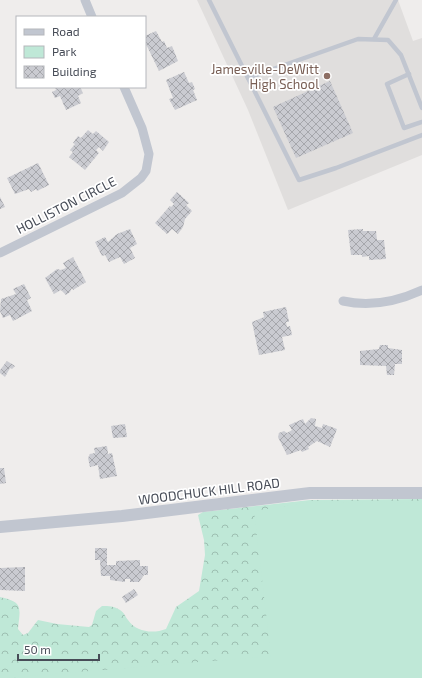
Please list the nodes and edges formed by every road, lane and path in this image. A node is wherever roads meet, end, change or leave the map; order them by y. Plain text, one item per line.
1 (85, 0) edge
2 (209, 0) edge
3 (396, 0) edge
4 (92, 16) edge
5 (374, 39) junction
6 (409, 74) junction
7 (248, 78) junction
8 (124, 88) edge
9 (422, 108) edge
10 (422, 122) edge
11 (422, 135) edge
12 (0, 253) edge
13 (422, 290) edge
14 (343, 301) dead end
15 (422, 493) edge
16 (0, 527) edge

1 - 4 street
2 - 7 lane
3 - 5 lane
5 - 6 lane
5 - 7 lane
6 - 9 lane
6 - 10 lane
7 - 11 lane
8 - 12 street, HOLLISTON CIRCLE
13 - 14 street
15 - 16 street, WOODCHUCK HILL ROAD

